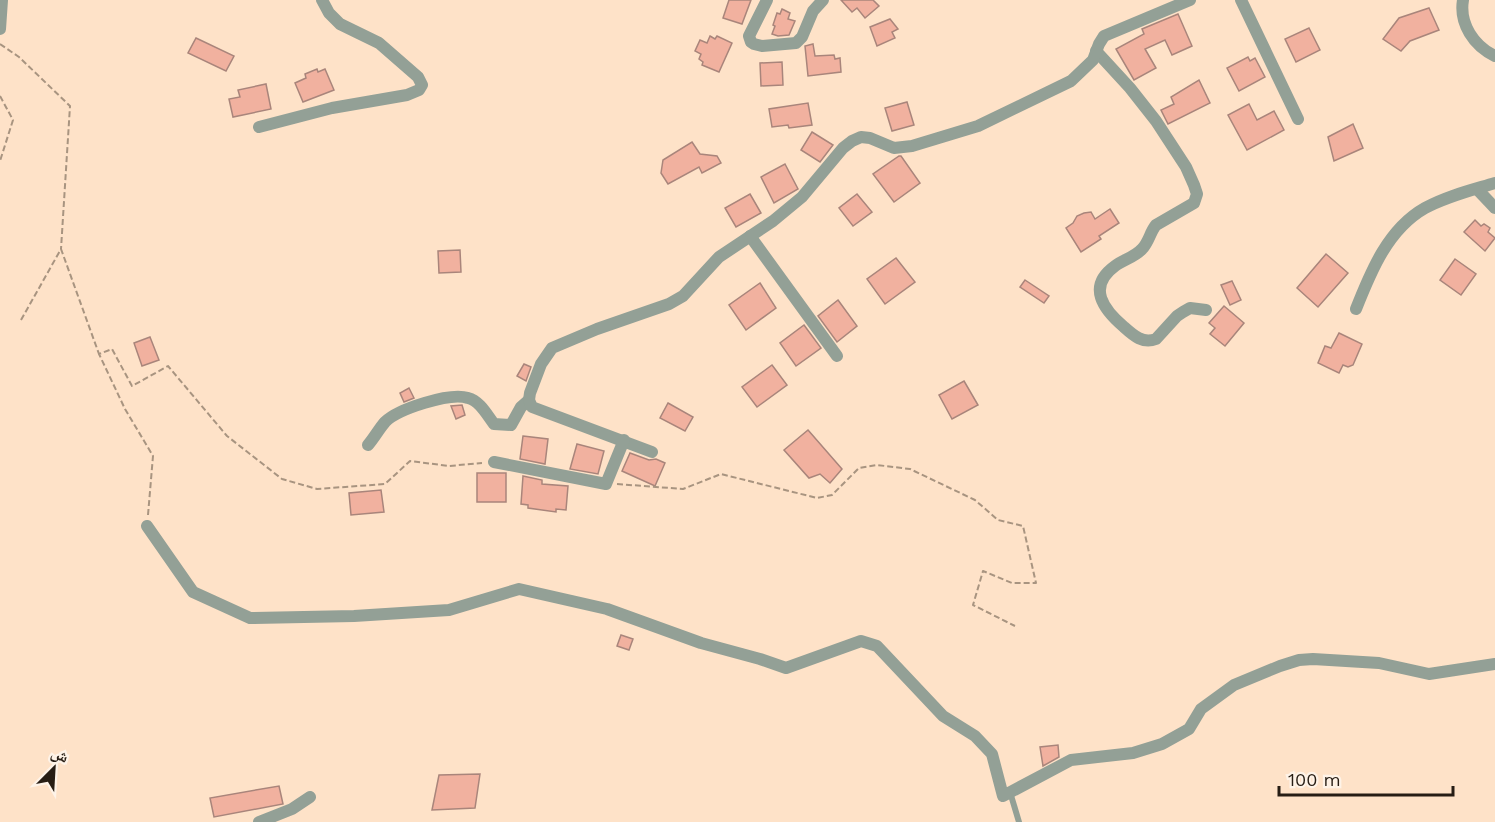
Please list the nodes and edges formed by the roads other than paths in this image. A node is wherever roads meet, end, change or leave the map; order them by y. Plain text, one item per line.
1 (2, 0) edge
2 (322, 0) edge
3 (767, 0) edge
4 (823, 0) edge
5 (1190, 0) edge
6 (1241, 0) edge
7 (1463, 0) edge
8 (0, 29) edge
9 (1096, 51) junction
10 (1495, 56) edge
11 (1298, 118) dead end
12 (259, 127) dead end
13 (1495, 183) edge
14 (1477, 189) junction
15 (1495, 208) edge
16 (750, 236) junction
17 (1356, 309) dead end
18 (1206, 310) dead end
19 (837, 356) dead end
20 (529, 400) junction
21 (624, 440) junction
22 (368, 445) dead end
23 (652, 452) dead end
24 (494, 462) road end
25 (147, 526) road end
26 (1495, 664) edge
27 (1010, 792) junction
28 (310, 796) dead end
29 (259, 822) edge
30 (1019, 822) edge

1 - 8 street
2 - 12 street
3 - 4 street
5 - 9 street
6 - 11 street
7 - 10 street
9 - 16 street
9 - 18 street
13 - 14 street
14 - 15 street
14 - 17 street
16 - 19 street
16 - 20 street
20 - 21 street
20 - 22 street
21 - 23 street
21 - 24 street
25 - 27 street
26 - 27 street
27 - 30 lane
28 - 29 street

